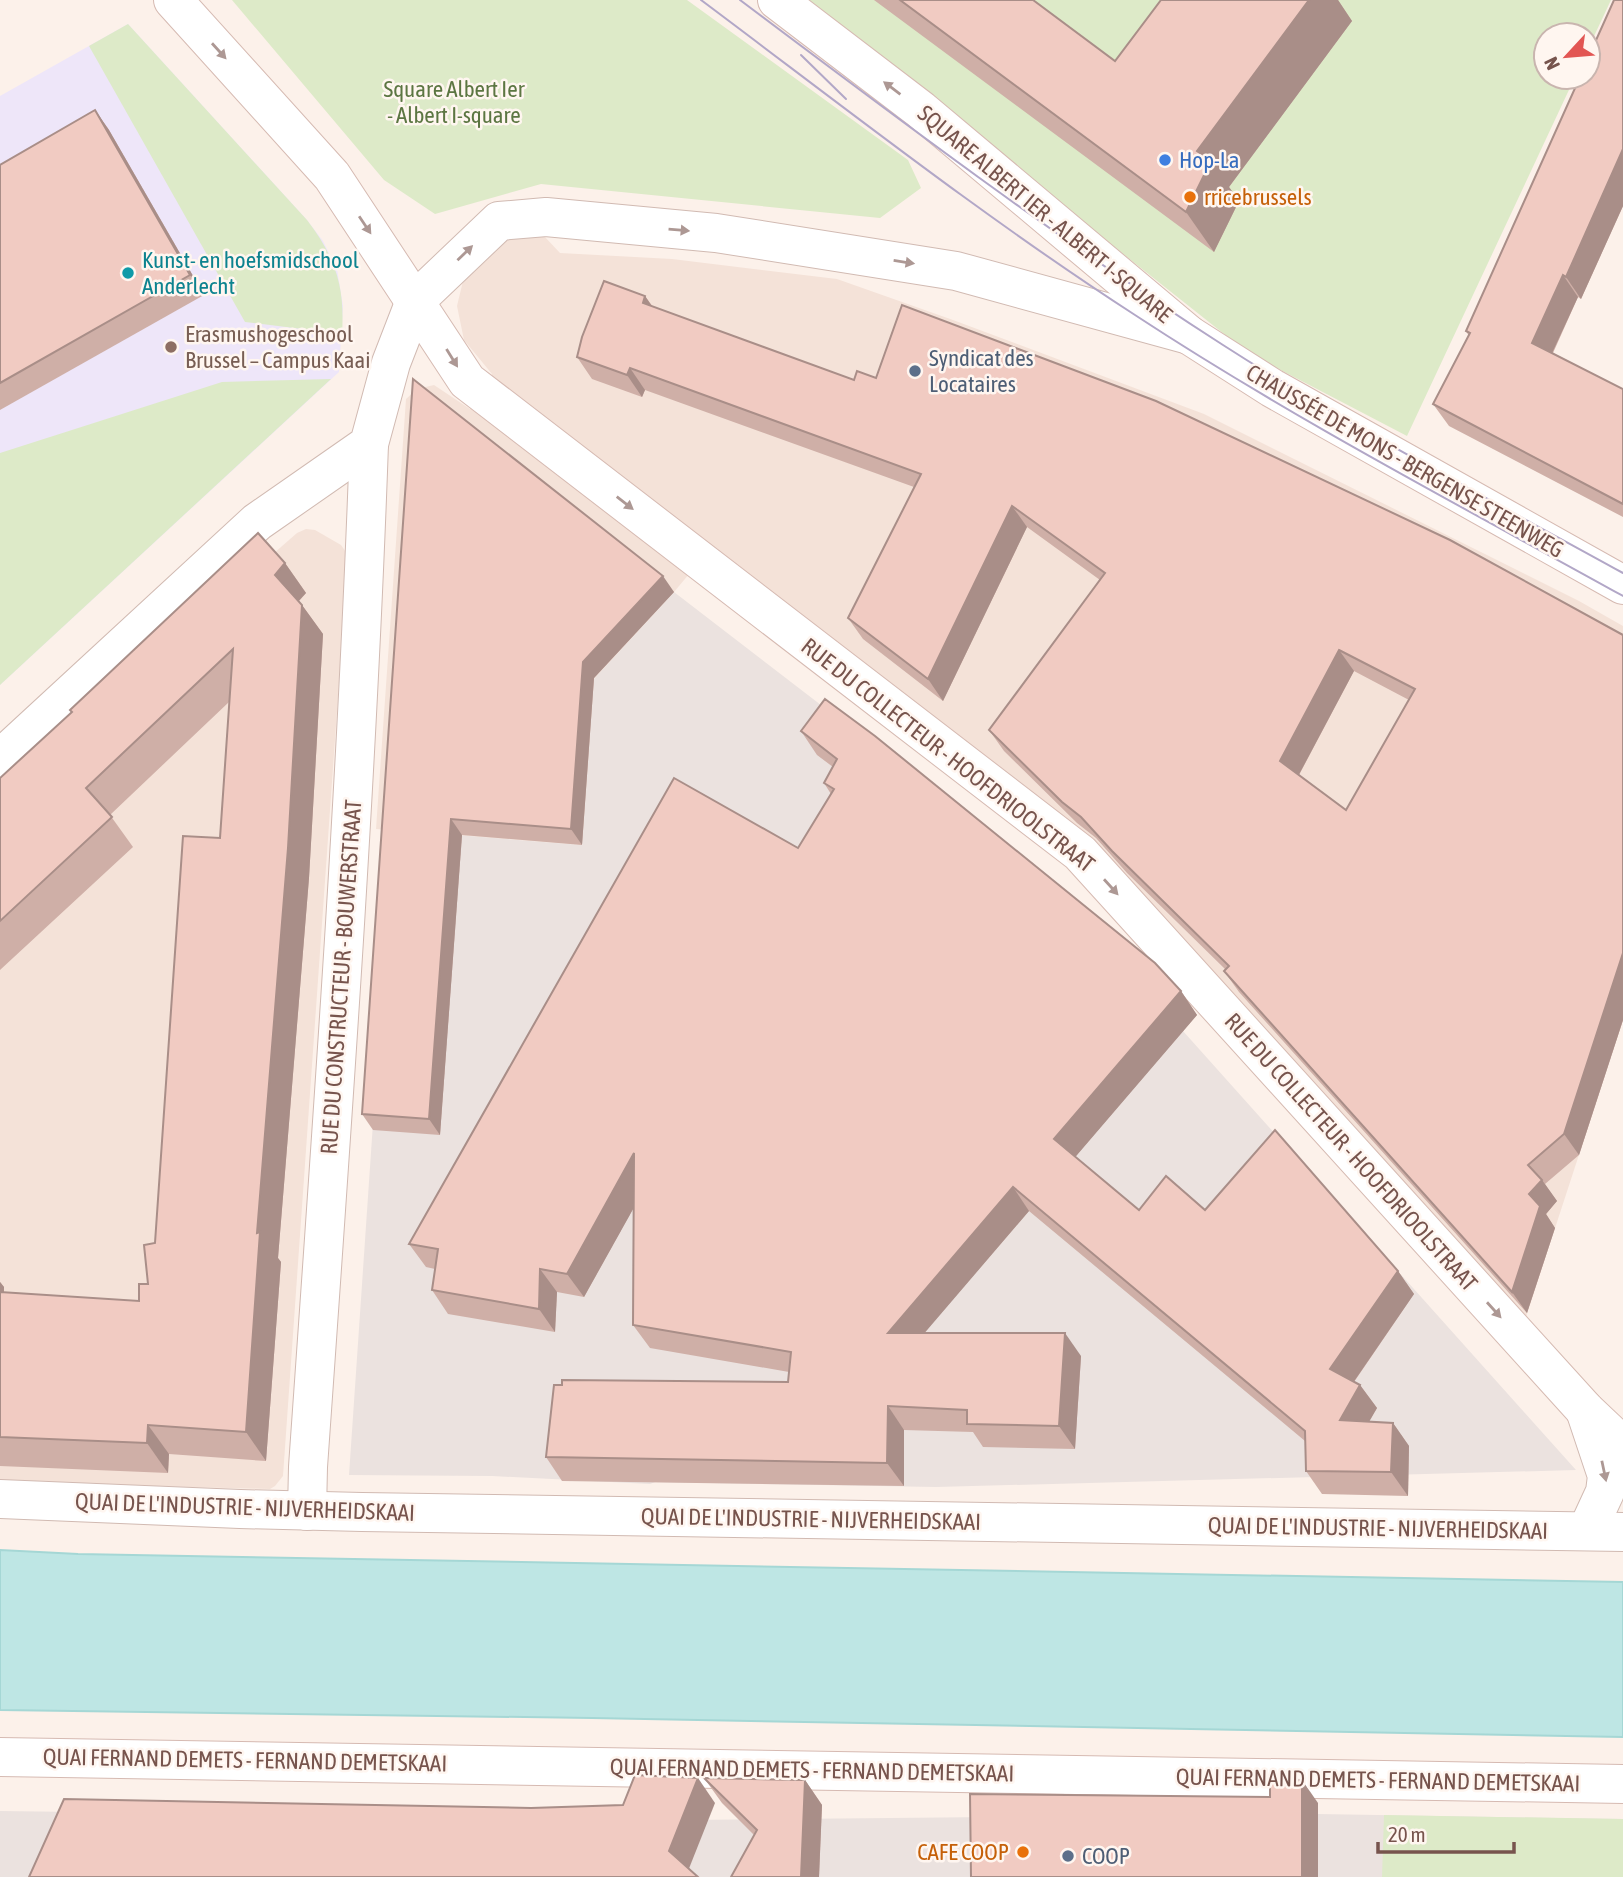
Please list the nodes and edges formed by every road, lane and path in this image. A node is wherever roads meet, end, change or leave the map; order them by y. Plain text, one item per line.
1 (173, 0) edge
2 (777, 0) edge
3 (415, 300) junction
4 (1189, 335) junction
5 (369, 444) junction
6 (1623, 584) edge
7 (0, 759) edge
8 (1585, 1410) junction
9 (1623, 1446) edge
10 (0, 1499) edge
11 (307, 1511) junction
12 (1605, 1531) edge
13 (0, 1756) edge
14 (1623, 1784) edge

1 -> 3 street
4 -> 2 street, SQUARE ALBERT IER - ALBERT I-SQUARE
3 -> 4 street, SQUARE ALBERT IER - ALBERT I-SQUARE
3 - 5 street, RUE DU CONSTRUCTEUR - BOUWERSTRAAT
3 -> 8 street, RUE DU COLLECTEUR - HOOFDRIOOLSTRAAT
4 - 6 street, CHAUSSÉE DE MONS - BERGENSE STEENWEG
5 - 7 street
5 - 11 street, RUE DU CONSTRUCTEUR - BOUWERSTRAAT
8 - 9 street, RUE DU COLLECTEUR - HOOFDRIOOLSTRAAT
8 -> 12 street, RUE DU COLLECTEUR - HOOFDRIOOLSTRAAT
10 - 11 street, QUAI DE L'INDUSTRIE - NIJVERHEIDSKAAI
11 - 12 street, QUAI DE L'INDUSTRIE - NIJVERHEIDSKAAI
13 - 14 street, QUAI FERNAND DEMETS - FERNAND DEMETSKAAI

